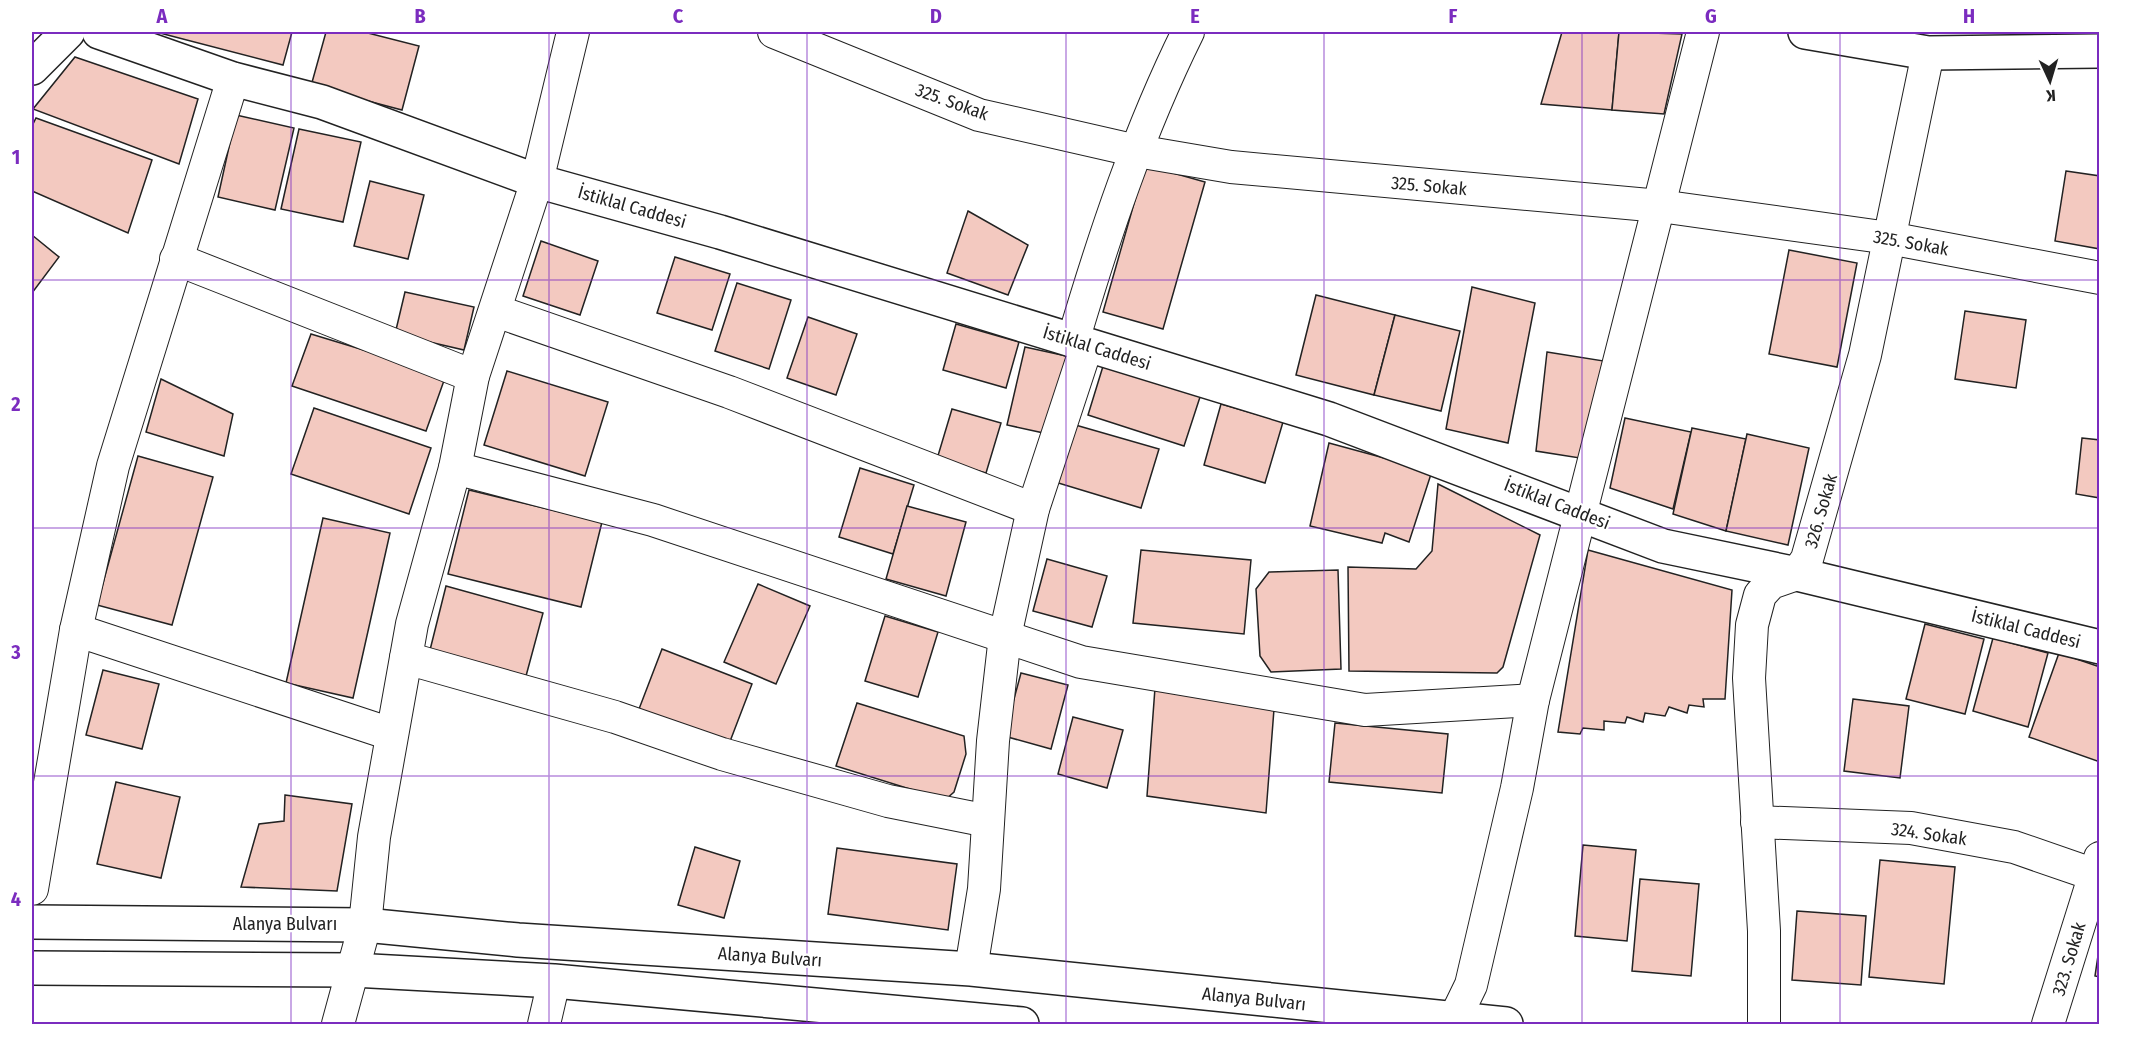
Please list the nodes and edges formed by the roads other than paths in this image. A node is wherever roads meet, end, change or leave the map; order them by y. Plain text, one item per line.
1 (68, 32) edge
2 (99, 32) edge
3 (573, 32) edge
4 (774, 32) edge
5 (1188, 32) edge
6 (1703, 32) edge
7 (1805, 32) edge
8 (2100, 51) edge
9 (1928, 53) junction
10 (32, 69) edge
11 (233, 80) junction
12 (1137, 151) junction
13 (537, 181) junction
14 (1660, 206) junction
15 (1889, 238) junction
16 (176, 259) junction
17 (2100, 278) edge
18 (496, 311) junction
19 (1080, 343) junction
20 (473, 376) junction
21 (455, 468) junction
22 (1033, 509) junction
23 (1582, 513) junction
24 (1797, 574) junction
25 (76, 630) junction
26 (1005, 636) junction
27 (2100, 647) edge
28 (405, 658) junction
29 (1533, 700) junction
30 (391, 734) junction
31 (988, 821) junction
32 (1757, 822) junction
33 (2097, 866) edge
34 (32, 889) edge
35 (32, 922) edge
36 (365, 925) junction
37 (32, 968) edge
38 (971, 969) junction
39 (353, 970) junction
40 (554, 981) junction
41 (1451, 1022) edge
42 (338, 1024) edge
43 (544, 1024) edge
44 (1022, 1024) edge
45 (1506, 1024) edge
46 (1764, 1024) edge
47 (2048, 1024) edge

1 - 10 main road
2 - 11 main road, İstiklal Caddesi
3 - 13 street
4 - 12 street, 325. Sokak
5 - 12 street
6 - 14 street
7 - 9 main road
8 - 9 main road
9 - 15 street, 326. Sokak
11 - 13 main road, İstiklal Caddesi
11 - 16 street
12 - 14 street, 325. Sokak
12 - 19 street
13 - 18 street
13 - 19 main road, İstiklal Caddesi
14 - 15 street, 325. Sokak
14 - 23 street
15 - 17 street, 325. Sokak
15 - 24 street, 326. Sokak
16 - 20 street
16 - 25 street
18 - 20 street
18 - 22 street
19 - 22 street
19 - 23 main road, İstiklal Caddesi
20 - 21 street
21 - 26 street
21 - 28 street
22 - 26 street
23 - 24 main road, İstiklal Caddesi
23 - 29 street
24 - 27 main road, İstiklal Caddesi
24 - 32 street
25 - 30 street
25 - 34 street
26 - 29 street
26 - 31 street
28 - 30 street
28 - 31 street
29 - 41 street
30 - 36 street
31 - 38 street
32 - 33 street, 324. Sokak
32 - 46 street
33 - 47 street, 323. Sokak
35 - 36 main road, Alanya Bulvarı
36 - 38 main road, Alanya Bulvarı
36 - 39 street
37 - 39 main road
38 - 41 main road, Alanya Bulvarı
39 - 40 main road
39 - 42 street
40 - 43 street
40 - 44 main road
41 - 45 main road, Alanya Bulvarı

